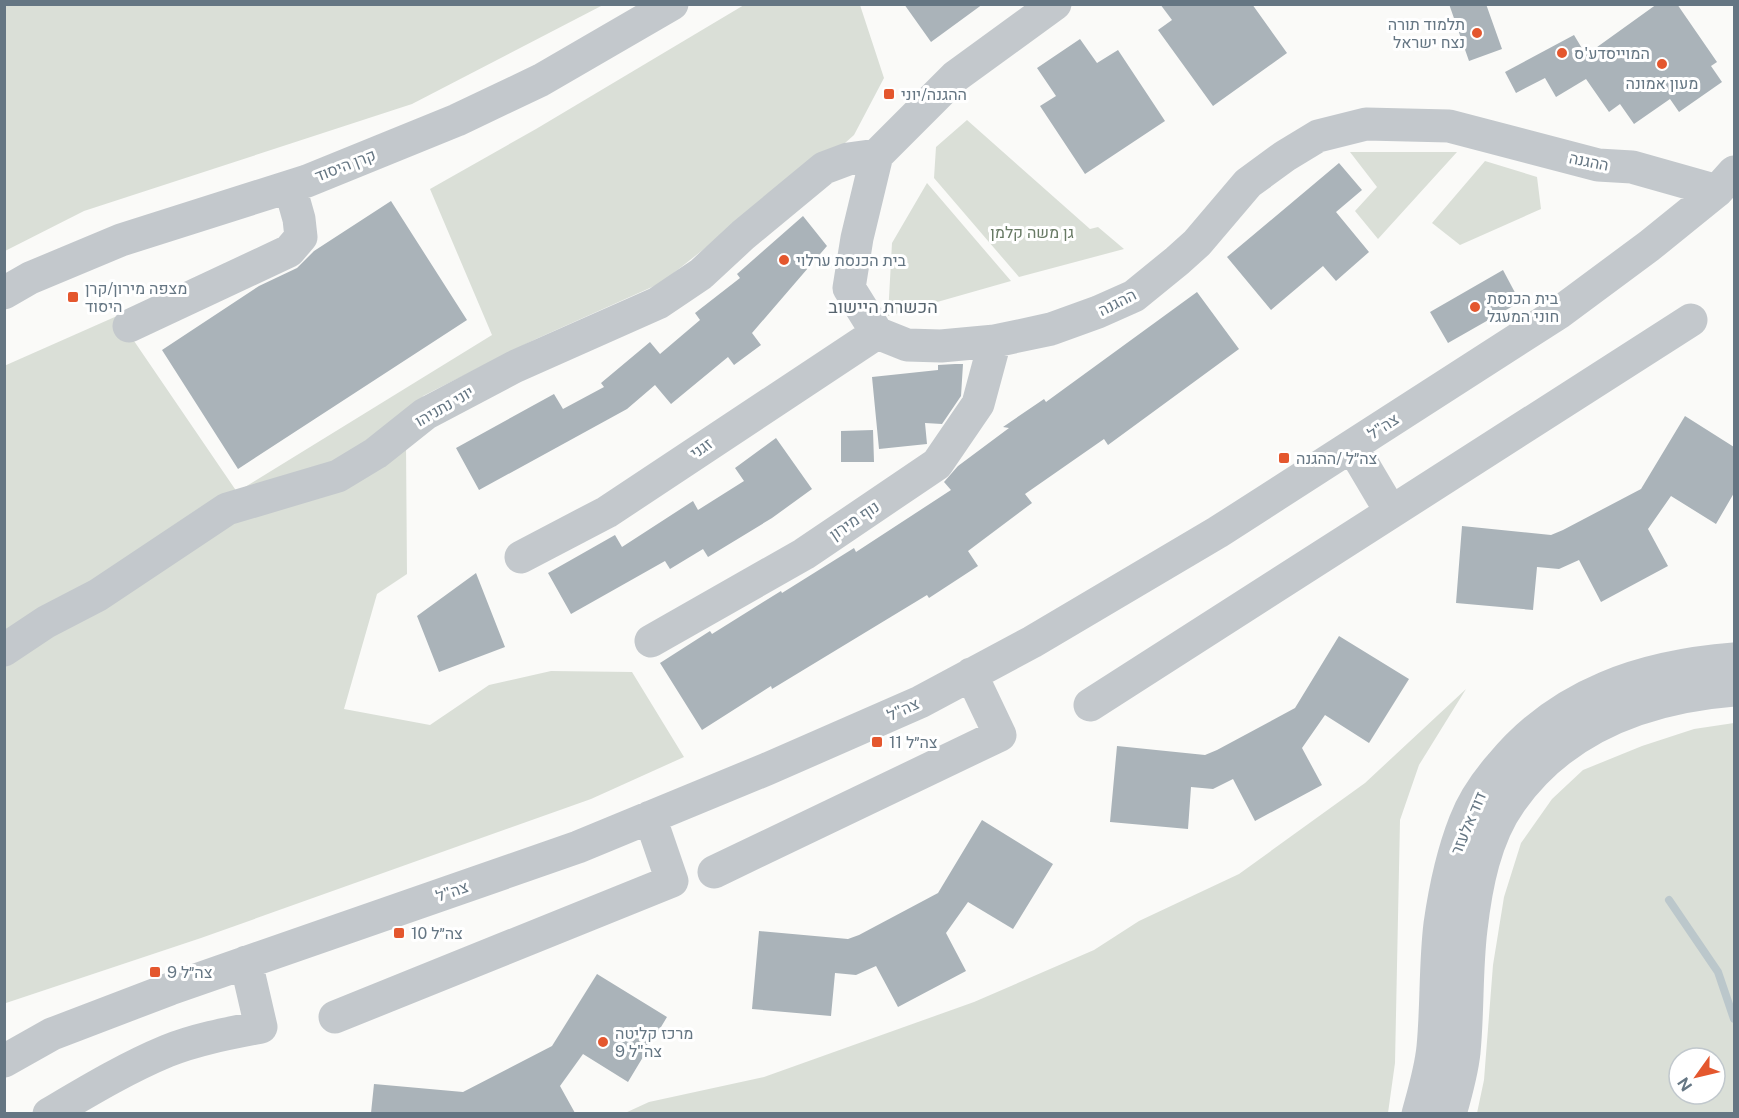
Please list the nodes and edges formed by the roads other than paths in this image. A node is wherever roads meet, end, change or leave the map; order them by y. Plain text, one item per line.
1 (672, 4) edge
2 (1055, 4) edge
3 (877, 155) junction
4 (1726, 182) edge
5 (290, 187) junction
6 (4, 293) edge
7 (1690, 320) dead end
8 (129, 326) dead end
9 (877, 333) junction
10 (994, 341) junction
11 (1352, 446) junction
12 (1391, 512) junction
13 (521, 557) dead end
14 (651, 641) dead end
15 (4, 650) edge
16 (1734, 659) edge
17 (971, 674) junction
18 (1734, 690) edge
19 (1090, 705) dead end
20 (650, 817) junction
21 (714, 872) dead end
22 (246, 962) junction
23 (335, 1017) dead end
24 (4, 1061) edge
25 (49, 1113) edge
26 (1418, 1113) edge
27 (1450, 1113) edge

1 - 5 street, קרן היסוד
2 - 3 street
3 - 9 street
3 - 15 street, יוני נתניהו
4 - 10 street, ההגנה
4 - 11 street, צה"ל
5 - 6 street, קרן היסוד
5 - 8 street
7 - 12 street
9 - 10 street, ההגנה
9 - 13 street, זגני
10 - 14 street, נוף מירון
11 - 12 street
11 - 17 street, צה"ל
12 - 19 street
16 - 26 street, דוד אלעזר
17 - 20 street, צה"ל
17 - 21 street
18 - 27 street, דוד אלעזר
20 - 22 street, צה"ל
20 - 23 street
22 - 24 street, צה"ל
22 - 25 street

